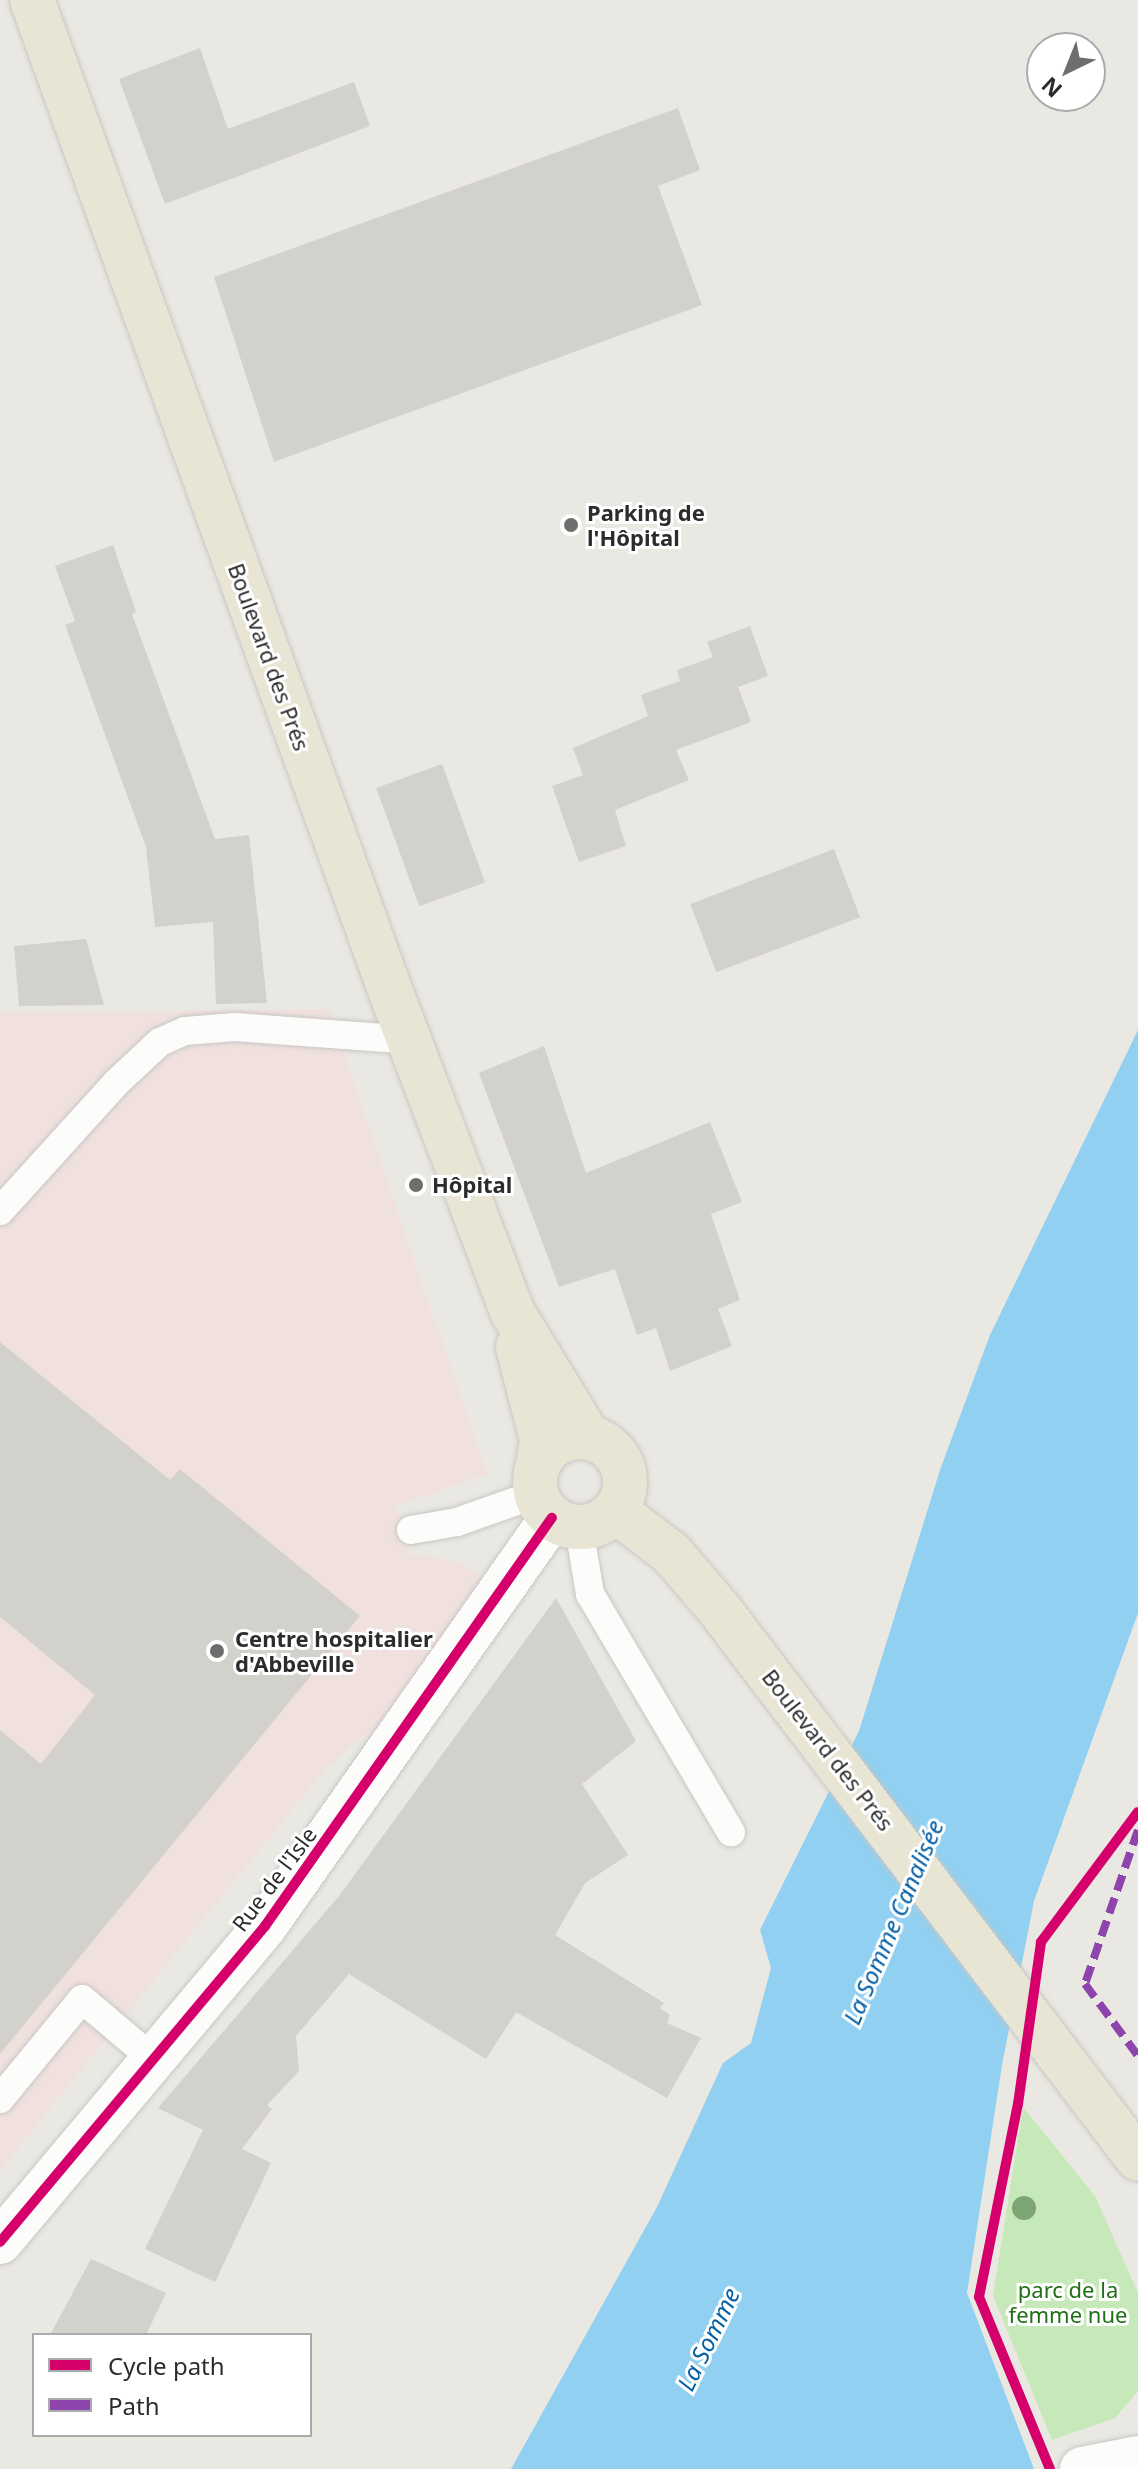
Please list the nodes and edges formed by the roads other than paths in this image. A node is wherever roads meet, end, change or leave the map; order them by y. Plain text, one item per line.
1 (32, 0) edge
2 (410, 1040) junction
3 (0, 1211) edge
4 (513, 1313) junction
5 (589, 1438) junction
6 (564, 1503) junction
7 (411, 1530) dead end
8 (731, 1832) dead end
9 (153, 2059) junction
10 (0, 2099) edge
11 (1138, 2159) edge
12 (0, 2242) edge

1 - 2 main road, Boulevard des Prés
2 - 3 lane
2 - 4 main road, Boulevard des Prés
4 - 5 main road, Boulevard des Prés
4 - 6 main road, Boulevard des Prés
5 - 6 main road
5 - 6 main road
6 - 7 lane
6 - 8 lane
6 - 9 street, Rue de l'Isle
6 - 11 main road, Boulevard des Prés
9 - 10 lane
9 - 12 street, Rue de l'Isle

